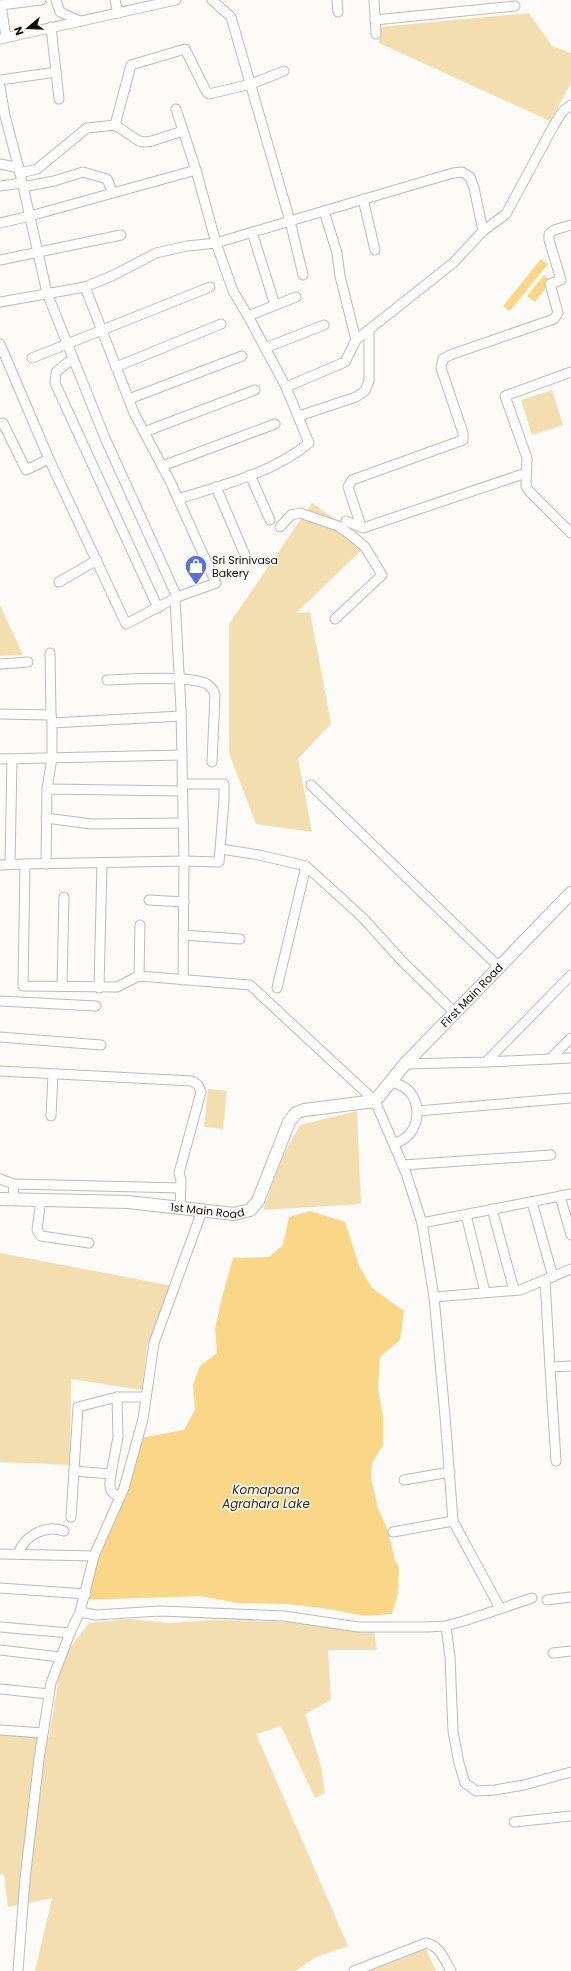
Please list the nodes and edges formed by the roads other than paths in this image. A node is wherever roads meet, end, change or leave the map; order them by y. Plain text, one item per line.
1 (41, 0) edge
2 (56, 0) edge
3 (115, 0) edge
4 (176, 0) edge
5 (212, 0) edge
6 (337, 0) edge
7 (374, 0) edge
8 (515, 6) dead end
9 (338, 12) dead end
10 (118, 13) junction
11 (375, 20) junction
12 (80, 21) junction
13 (51, 28) junction
14 (376, 34) dead end
15 (3, 38) edge
16 (284, 71) dead end
17 (56, 72) junction
18 (0, 80) edge
19 (251, 84) junction
20 (0, 87) edge
21 (59, 99) dead end
22 (571, 104) edge
23 (176, 109) dead end
24 (115, 125) junction
25 (4, 126) edge
26 (183, 132) junction
27 (0, 164) edge
28 (196, 170) junction
29 (19, 171) junction
30 (23, 185) junction
31 (0, 186) edge
32 (113, 193) junction
33 (363, 199) junction
34 (324, 211) junction
35 (30, 216) junction
36 (290, 221) junction
37 (0, 223) edge
38 (571, 225) edge
39 (484, 231) junction
40 (252, 232) junction
41 (121, 235) dead end
42 (216, 244) junction
43 (375, 250) dead end
44 (38, 253) junction
45 (1, 262) edge
46 (303, 275) dead end
47 (85, 287) junction
48 (210, 287) dead end
49 (46, 293) junction
50 (296, 297) dead end
51 (0, 302) edge
52 (275, 305) junction
53 (248, 316) junction
54 (221, 324) dead end
55 (324, 325) dead end
56 (368, 330) junction
57 (101, 331) junction
58 (356, 340) junction
59 (0, 344) edge
60 (68, 345) junction
61 (265, 348) junction
62 (242, 356) dead end
63 (32, 358) dead end
64 (72, 359) junction
65 (116, 366) junction
66 (571, 372) edge
67 (286, 387) junction
68 (255, 390) dead end
69 (128, 399) junction
70 (299, 416) junction
71 (1, 421) edge
72 (275, 424) dead end
73 (144, 432) junction
74 (49, 459) junction
75 (162, 466) junction
76 (526, 473) junction
77 (250, 475) junction
78 (216, 487) junction
79 (178, 499) junction
80 (354, 509) junction
81 (270, 520) dead end
82 (346, 521) junction
83 (338, 526) junction
84 (361, 526) junction
85 (280, 527) dead end
86 (571, 533) edge
87 (245, 555) dead end
88 (97, 560) junction
89 (59, 582) dead end
90 (176, 599) junction
91 (158, 608) junction
92 (335, 619) dead end
93 (50, 653) dead end
94 (28, 662) dead end
95 (0, 664) edge
96 (179, 679) junction
97 (107, 680) dead end
98 (0, 714) edge
99 (181, 716) junction
100 (52, 719) junction
101 (182, 755) junction
102 (52, 758) junction
103 (0, 759) edge
104 (12, 760) junction
105 (212, 762) dead end
106 (311, 786) dead end
107 (182, 788) junction
108 (46, 789) junction
109 (46, 818) junction
110 (183, 823) junction
111 (221, 849) junction
112 (184, 861) junction
113 (102, 863) junction
114 (0, 864) edge
115 (10, 864) junction
116 (25, 864) junction
117 (46, 864) junction
118 (306, 866) junction
119 (571, 893) edge
120 (64, 897) dead end
121 (149, 900) dead end
122 (184, 902) junction
123 (140, 925) dead end
124 (184, 935) junction
125 (240, 939) dead end
126 (499, 967) junction
127 (571, 975) edge
128 (139, 976) junction
129 (183, 980) junction
130 (62, 986) junction
131 (99, 988) junction
132 (277, 988) dead end
133 (0, 1001) edge
134 (96, 1006) dead end
135 (455, 1013) junction
136 (0, 1037) edge
137 (571, 1038) edge
138 (101, 1045) dead end
139 (571, 1058) edge
140 (550, 1059) junction
141 (486, 1062) junction
142 (406, 1064) junction
143 (0, 1071) edge
144 (53, 1074) junction
145 (391, 1081) junction
146 (571, 1098) edge
147 (375, 1101) junction
148 (417, 1111) junction
149 (51, 1116) dead end
150 (394, 1143) junction
151 (551, 1156) dead end
152 (403, 1164) junction
153 (0, 1178) edge
154 (14, 1184) junction
155 (181, 1188) junction
156 (571, 1194) edge
157 (560, 1196) junction
158 (0, 1199) edge
159 (13, 1199) junction
160 (41, 1199) junction
161 (532, 1202) junction
162 (180, 1208) junction
163 (492, 1209) junction
164 (202, 1211) junction
165 (466, 1215) junction
166 (422, 1223) junction
167 (571, 1234) edge
168 (89, 1243) dead end
169 (571, 1269) edge
170 (548, 1279) junction
171 (514, 1290) junction
172 (485, 1292) junction
173 (434, 1297) junction
174 (571, 1366) edge
175 (550, 1367) junction
176 (146, 1397) junction
177 (117, 1398) junction
178 (115, 1453) junction
179 (133, 1455) junction
180 (556, 1461) dead end
181 (74, 1471) junction
182 (450, 1472) junction
183 (111, 1474) junction
184 (404, 1480) dead end
185 (120, 1497) junction
186 (71, 1517) dead end
187 (453, 1521) junction
188 (64, 1531) dead end
189 (393, 1532) dead end
190 (0, 1554) edge
191 (18, 1554) junction
192 (94, 1556) junction
193 (0, 1588) edge
194 (86, 1594) junction
195 (532, 1598) dead end
196 (571, 1598) edge
197 (547, 1600) dead end
198 (500, 1608) junction
199 (80, 1612) junction
200 (446, 1626) junction
201 (0, 1627) edge
202 (70, 1633) junction
203 (0, 1650) edge
204 (571, 1651) edge
205 (553, 1653) dead end
206 (60, 1657) junction
207 (0, 1689) edge
208 (49, 1694) junction
209 (0, 1730) edge
210 (43, 1733) junction
211 (571, 1772) edge
212 (571, 1816) edge
213 (514, 1822) dead end
214 (18, 1971) edge
215 (354, 1971) edge
216 (451, 1971) edge

1 - 15 street
2 - 12 street
3 - 10 street
4 - 10 street
5 - 19 street
6 - 9 street
7 - 11 street
8 - 11 street
10 - 12 street
11 - 14 street
12 - 13 street
13 - 15 street
13 - 17 street
16 - 19 street
17 - 18 street
17 - 21 street
19 - 24 street
19 - 36 street
20 - 25 street
22 - 39 street
23 - 26 street
24 - 26 street
24 - 29 street
25 - 29 street
26 - 28 street
27 - 29 street
28 - 32 street
28 - 42 street
29 - 30 street
30 - 31 street
30 - 32 street
30 - 35 street
32 - 35 street
33 - 34 street
33 - 39 street
33 - 43 street
34 - 36 street
34 - 58 street
35 - 37 street
35 - 44 street
36 - 40 street
36 - 46 street
38 - 80 street
39 - 56 street
40 - 42 street
40 - 52 street
41 - 44 street
42 - 47 street
42 - 53 street
44 - 45 street
44 - 49 street
47 - 49 street
47 - 57 street
48 - 57 street
49 - 51 street
49 - 60 street
50 - 52 street
52 - 53 street
53 - 61 street
54 - 65 street
55 - 61 street
56 - 58 street
56 - 70 street
57 - 60 street
57 - 65 street
58 - 67 street
59 - 74 street
60 - 63 street
60 - 64 street
61 - 67 street
62 - 69 street
64 - 90 street
64 - 91 street
65 - 69 street
66 - 76 street
67 - 70 street
68 - 73 street
69 - 73 street
70 - 77 street
71 - 74 street
72 - 75 street
73 - 75 street
74 - 88 street
75 - 79 street
76 - 84 street
76 - 86 street
77 - 78 street
77 - 81 street
78 - 79 street
78 - 87 street
79 - 90 street
80 - 82 street
80 - 84 street
82 - 83 street
82 - 84 street
83 - 85 street
83 - 92 street
88 - 89 street
88 - 91 street
90 - 91 street
90 - 96 street
93 - 100 street
94 - 95 street
96 - 97 street
96 - 99 street
96 - 105 street
98 - 100 street
99 - 100 street
99 - 101 street
100 - 102 street
101 - 102 street
101 - 107 street
102 - 104 street
102 - 108 street
103 - 104 street
104 - 115 street
106 - 126 street
107 - 108 street
107 - 110 street
107 - 111 street
108 - 109 street
109 - 110 street
109 - 117 street
110 - 112 street
111 - 112 street
111 - 118 street
112 - 113 street
112 - 122 street
113 - 117 street
113 - 131 street
114 - 115 street
115 - 116 street
116 - 117 street
116 - 130 street
118 - 132 street
118 - 135 street
119 - 126 street, First Main Road
120 - 130 street
121 - 122 street
122 - 124 street
123 - 128 street
124 - 125 street
124 - 129 street
126 - 135 street, First Main Road
127 - 141 street
128 - 129 street
128 - 131 street
129 - 147 street
130 - 131 street
133 - 134 street
135 - 142 street, First Main Road
136 - 138 street
137 - 140 street
139 - 140 street
140 - 141 street
141 - 142 street
142 - 145 street, First Main Road
143 - 144 street
144 - 149 street
144 - 155 street
145 - 147 street, First Main Road
145 - 148 street
146 - 148 street
147 - 150 street
147 - 164 street, 1st Main Road
148 - 150 street
150 - 152 street
151 - 152 street
152 - 166 street
153 - 154 street
154 - 155 street
154 - 159 street
155 - 162 street
156 - 157 street
157 - 161 street
157 - 167 street
158 - 159 street, 1st Main Road
159 - 160 street, 1st Main Road
160 - 162 street, 1st Main Road
160 - 168 street
161 - 163 street
161 - 170 street
162 - 164 street, 1st Main Road
163 - 165 street
163 - 171 street
164 - 176 street
165 - 166 street
165 - 172 street
166 - 173 street
169 - 170 street
170 - 171 street
170 - 175 street
171 - 172 street
172 - 173 street
173 - 182 street
174 - 175 street
175 - 180 street
176 - 177 street
176 - 179 street
177 - 178 street
177 - 181 street
178 - 179 street
178 - 183 street
179 - 185 street
181 - 183 street
181 - 186 street
182 - 184 street
182 - 187 street
183 - 185 street
185 - 192 street
187 - 189 street
187 - 198 street
188 - 191 street
190 - 191 street
191 - 192 street
192 - 194 street
193 - 194 street
194 - 199 street
195 - 198 street
196 - 197 street
198 - 200 street
199 - 200 street
199 - 202 street
200 - 211 street
201 - 202 street
202 - 206 street
203 - 206 street
204 - 205 street
206 - 208 street
207 - 208 street
208 - 210 street
209 - 210 street
210 - 214 street
212 - 213 street
215 - 216 street

